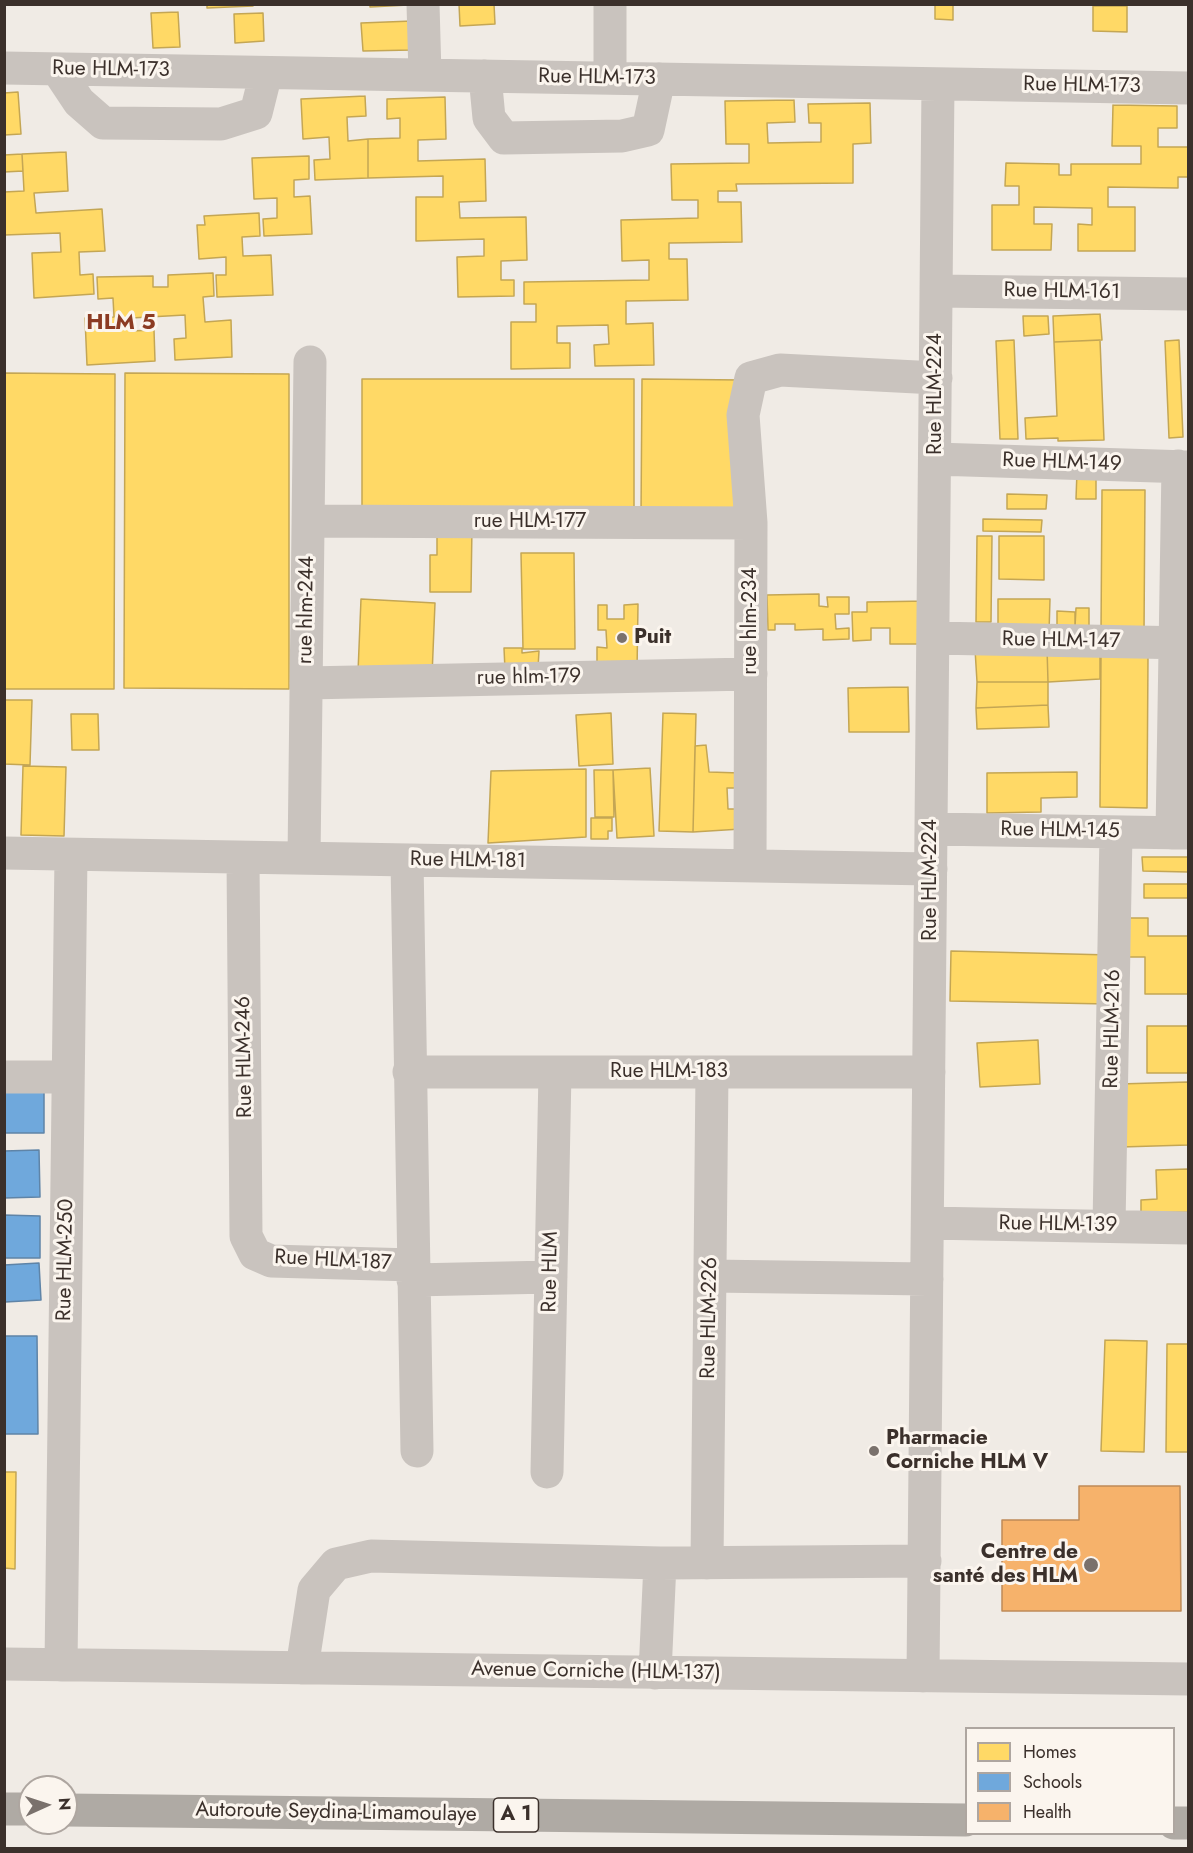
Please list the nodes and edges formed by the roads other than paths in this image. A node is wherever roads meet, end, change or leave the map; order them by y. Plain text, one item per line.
1 (423, 4) edge
2 (610, 4) edge
3 (4, 68) edge
4 (57, 69) junction
5 (266, 73) junction
6 (425, 75) junction
7 (485, 76) junction
8 (610, 78) junction
9 (659, 79) junction
10 (938, 84) junction
11 (1188, 88) edge
12 (936, 291) junction
13 (1188, 294) edge
14 (310, 362) dead end
15 (936, 378) junction
16 (935, 459) junction
17 (1183, 466) edge
18 (309, 521) junction
19 (751, 523) junction
20 (933, 638) junction
21 (1181, 643) edge
22 (751, 674) junction
23 (306, 683) junction
24 (931, 829) junction
25 (1116, 832) junction
26 (1180, 833) edge
27 (4, 854) edge
28 (71, 855) junction
29 (243, 858) junction
30 (304, 858) junction
31 (407, 860) junction
32 (750, 866) junction
33 (931, 869) junction
34 (409, 1072) junction
35 (555, 1072) junction
36 (712, 1072) junction
37 (929, 1072) junction
38 (4, 1077) edge
39 (68, 1077) junction
40 (928, 1223) junction
41 (1109, 1226) junction
42 (1188, 1228) edge
43 (255, 1254) joint
44 (413, 1273) junction
45 (551, 1276) junction
46 (710, 1276) junction
47 (927, 1279) junction
48 (417, 1451) dead end
49 (547, 1472) dead end
50 (925, 1561) junction
51 (660, 1563) junction
52 (707, 1563) junction
53 (1188, 1652) edge
54 (4, 1664) edge
55 (61, 1665) junction
56 (302, 1668) junction
57 (655, 1673) junction
58 (923, 1676) junction
59 (1179, 1679) edge
60 (78, 1810) edge
61 (965, 1820) edge

1 - 6 street
2 - 8 street
3 - 4 street, Rue HLM-173
4 - 5 street, Rue HLM-173
4 - 5 street
5 - 6 street, Rue HLM-173
6 - 7 street, Rue HLM-173
7 - 8 street, Rue HLM-173
7 - 9 street
8 - 9 street, Rue HLM-173
9 - 10 street, Rue HLM-173
10 - 11 street, Rue HLM-173
10 - 12 street, Rue HLM-224
12 - 13 street, Rue HLM-161
12 - 15 street, Rue HLM-224
14 - 18 street, rue hlm-244
15 - 16 street, Rue HLM-224
15 - 19 street, rue hlm-234
16 - 17 street, Rue HLM-149
16 - 20 street, Rue HLM-224
17 - 21 street
18 - 19 street, rue HLM-177
18 - 23 street, rue hlm-244
19 - 22 street, rue hlm-234
20 - 21 street, Rue HLM-147
20 - 24 street, Rue HLM-224
21 - 26 street
22 - 23 street, rue hlm-179
22 - 32 street, rue hlm-234
23 - 30 street, rue hlm-244
24 - 25 street, Rue HLM-145
24 - 33 street, Rue HLM-224
25 - 26 street, Rue HLM-145
25 - 41 street, Rue HLM-216
27 - 28 street, Rue HLM-181
28 - 29 street, Rue HLM-181
28 - 39 street, Rue HLM-250
29 - 30 street, Rue HLM-181
29 - 43 street, Rue HLM-246
30 - 31 street, Rue HLM-181
31 - 32 street, Rue HLM-181
31 - 34 street
32 - 33 street, Rue HLM-181
33 - 37 street, Rue HLM-224
34 - 35 street, Rue HLM-183
34 - 44 street
35 - 36 street, Rue HLM-183
35 - 45 street, Rue HLM
36 - 37 street, Rue HLM-183
36 - 46 street, Rue HLM-226
37 - 40 street, Rue HLM-224
38 - 39 street
39 - 55 street, Rue HLM-250
40 - 41 street, Rue HLM-139
40 - 47 street, Rue HLM-224
41 - 42 street, Rue HLM-139
43 - 44 street, Rue HLM-187
44 - 45 street, Rue HLM-187
44 - 48 street
45 - 49 street, Rue HLM
46 - 47 street
46 - 52 street, Rue HLM-226
47 - 50 street, Rue HLM-224
50 - 52 street
50 - 58 street, Rue HLM-224
51 - 52 street
51 - 56 street
51 - 57 street
53 - 59 street
54 - 55 street, Avenue Corniche (HLM-137)
55 - 56 street, Avenue Corniche (HLM-137)
56 - 57 street, Avenue Corniche (HLM-137)
57 - 58 street, Avenue Corniche (HLM-137)
58 - 59 street, Avenue Corniche (HLM-137)
60 - 61 highway, Autoroute Seydina-Limamoulaye / A 1

